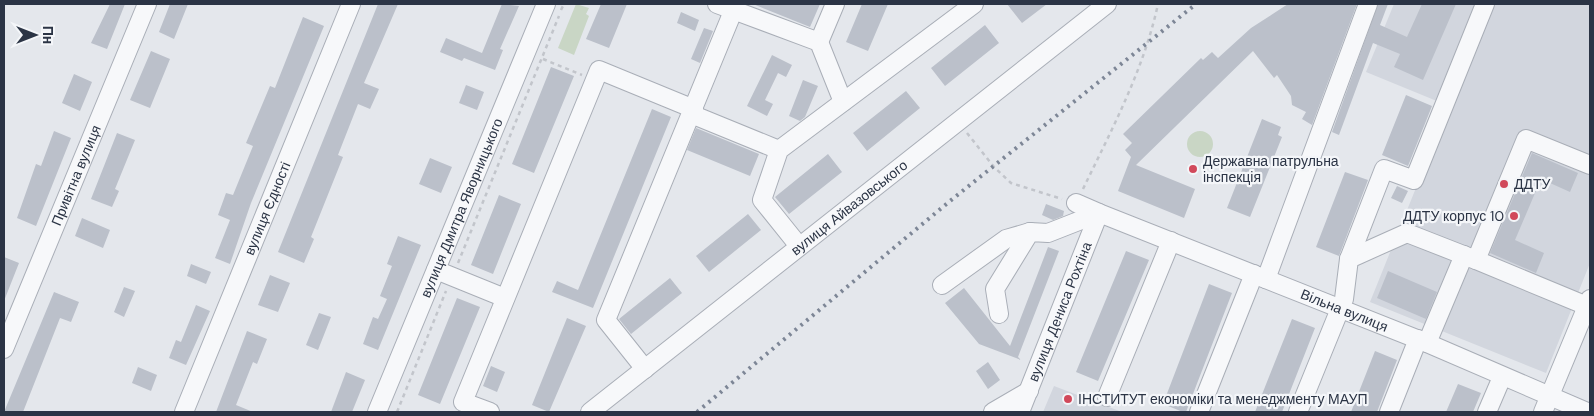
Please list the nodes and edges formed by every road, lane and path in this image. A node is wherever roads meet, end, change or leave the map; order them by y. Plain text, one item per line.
1 (147, 4) edge
2 (351, 4) edge
3 (546, 4) edge
4 (564, 4) edge
5 (835, 4) edge
6 (974, 4) edge
7 (1107, 4) edge
8 (1158, 4) edge
9 (1368, 4) edge
10 (1485, 4) edge
11 (729, 6) edge
12 (819, 42) junction
13 (526, 52) junction
14 (542, 59) junction
15 (595, 80) junction
16 (843, 102) junction
17 (692, 111) junction
18 (957, 121) junction
19 (779, 150) junction
20 (1590, 165) edge
21 (1076, 203) junction
22 (1099, 213) junction
23 (1030, 232) junction
24 (1171, 241) junction
25 (799, 246) junction
26 (1470, 258) junction
27 (1349, 259) junction
28 (444, 273) junction
29 (1260, 277) junction
30 (942, 285) dead end
31 (505, 298) junction
32 (1589, 302) edge
33 (1339, 308) junction
34 (999, 314) dead end
35 (1423, 341) junction
36 (4, 349) edge
37 (645, 368) junction
38 (1502, 377) junction
39 (1029, 391) junction
40 (1107, 397) dead end
41 (1546, 405) edge
42 (184, 412) edge
43 (377, 412) edge
44 (397, 412) edge
45 (490, 412) edge
46 (590, 412) edge
47 (993, 412) edge
48 (1020, 412) edge
49 (1199, 412) edge
50 (1298, 412) edge
51 (1389, 412) edge
52 (1487, 412) edge
53 (1587, 412) edge

1 - 36 street, Привітна вулиця
2 - 42 street, вулиця Єдності
3 - 13 street, вулиця Дмитра Яворницького
4 - 14 path
5 - 12 street
6 - 16 street
7 - 18 street, вулиця Айвазовського
8 - 21 path
9 - 29 street
10 - 27 street
11 - 12 street
11 - 17 street
12 - 16 street
13 - 14 path
13 - 28 street, вулиця Дмитра Яворницького
14 - 15 path
14 - 28 path
15 - 17 street
15 - 31 street
16 - 19 street
17 - 19 street
17 - 37 street
18 - 21 path
18 - 25 street, вулиця Айвазовського
19 - 25 street
20 - 26 street
21 - 22 street, Вільна вулиця
22 - 23 street
22 - 24 street, Вільна вулиця
22 - 39 street, вулиця Дениса Рохтіна
23 - 30 street
23 - 34 street
24 - 29 street, Вільна вулиця
24 - 40 street
25 - 37 street, вулиця Айвазовського
26 - 27 street
26 - 32 street
26 - 35 street
27 - 33 street
28 - 31 street
28 - 43 street, вулиця Дмитра Яворницького
28 - 44 path
29 - 33 street, Вільна вулиця
29 - 49 street
31 - 45 street
32 - 41 street
33 - 35 street, Вільна вулиця
33 - 50 street
35 - 38 street, Вільна вулиця
35 - 51 street
37 - 46 street, вулиця Айвазовського
38 - 41 street, Вільна вулиця
38 - 52 street
39 - 47 street
39 - 48 street, вулиця Дениса Рохтіна
41 - 53 street, Вільна вулиця

